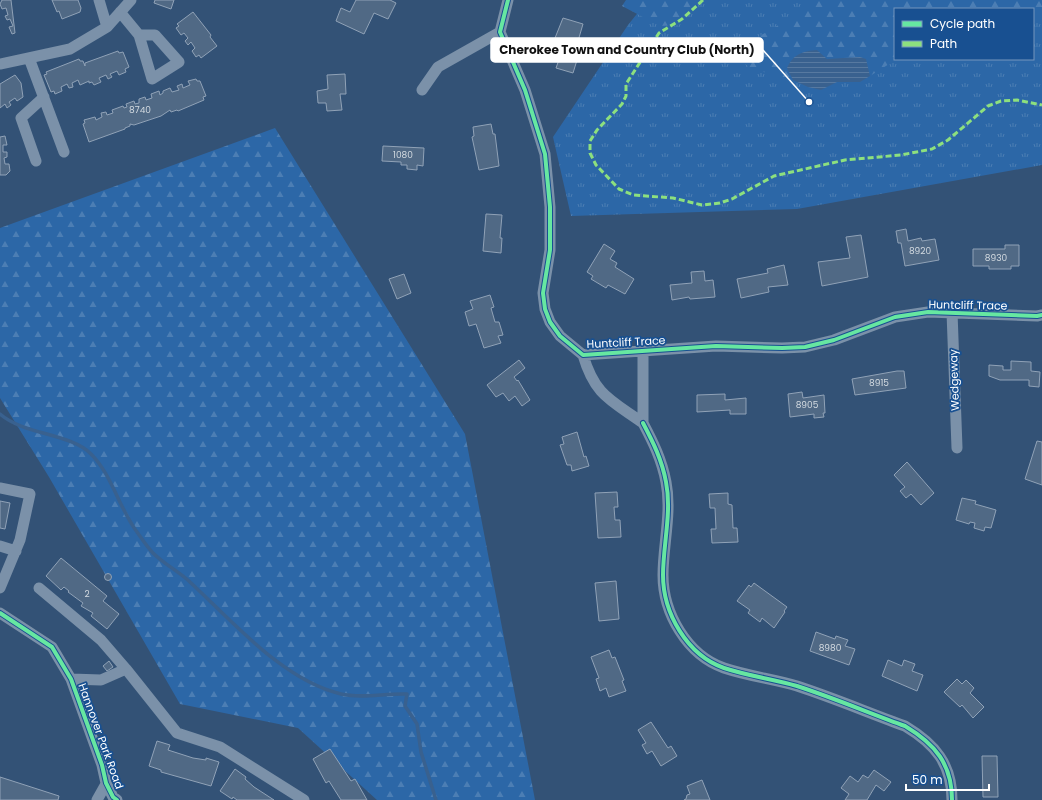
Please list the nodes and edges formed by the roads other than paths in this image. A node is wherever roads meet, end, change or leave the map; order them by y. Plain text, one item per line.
1 (99, 0) edge
2 (132, 0) edge
3 (508, 0) edge
4 (120, 12) junction
5 (107, 27) junction
6 (500, 32) junction
7 (139, 35) dead end
8 (29, 58) junction
9 (0, 64) edge
10 (422, 90) dead end
11 (44, 97) junction
12 (64, 152) dead end
13 (36, 161) dead end
14 (952, 312) junction
15 (1042, 315) edge
16 (643, 351) junction
17 (583, 355) junction
18 (643, 423) junction
19 (957, 448) dead end
20 (0, 488) edge
21 (0, 546) edge
22 (16, 550) junction
23 (0, 588) edge
24 (39, 588) dead end
25 (0, 613) edge
26 (126, 669) junction
27 (71, 679) junction
28 (106, 784) junction
29 (97, 800) edge
30 (117, 800) edge
31 (304, 800) edge
32 (952, 800) edge

1 - 5 street
2 - 4 street
3 - 6 street
4 - 5 street
4 - 7 street
5 - 8 street
6 - 10 street
6 - 17 street, Huntcliff Trace
8 - 9 street
8 - 11 street
11 - 12 street
11 - 13 street
14 - 15 street, Huntcliff Trace
14 - 16 street, Huntcliff Trace
14 - 19 street, Wedgeway
16 - 17 street, Huntcliff Trace
16 - 18 street
17 - 18 street
18 - 32 street
20 - 22 street
21 - 22 street
22 - 23 street
24 - 26 street
25 - 27 street, Hannover Park Road
26 - 27 street
26 - 31 street
27 - 28 street, Hannover Park Road
28 - 29 street
28 - 30 street, Hannover Park Road

